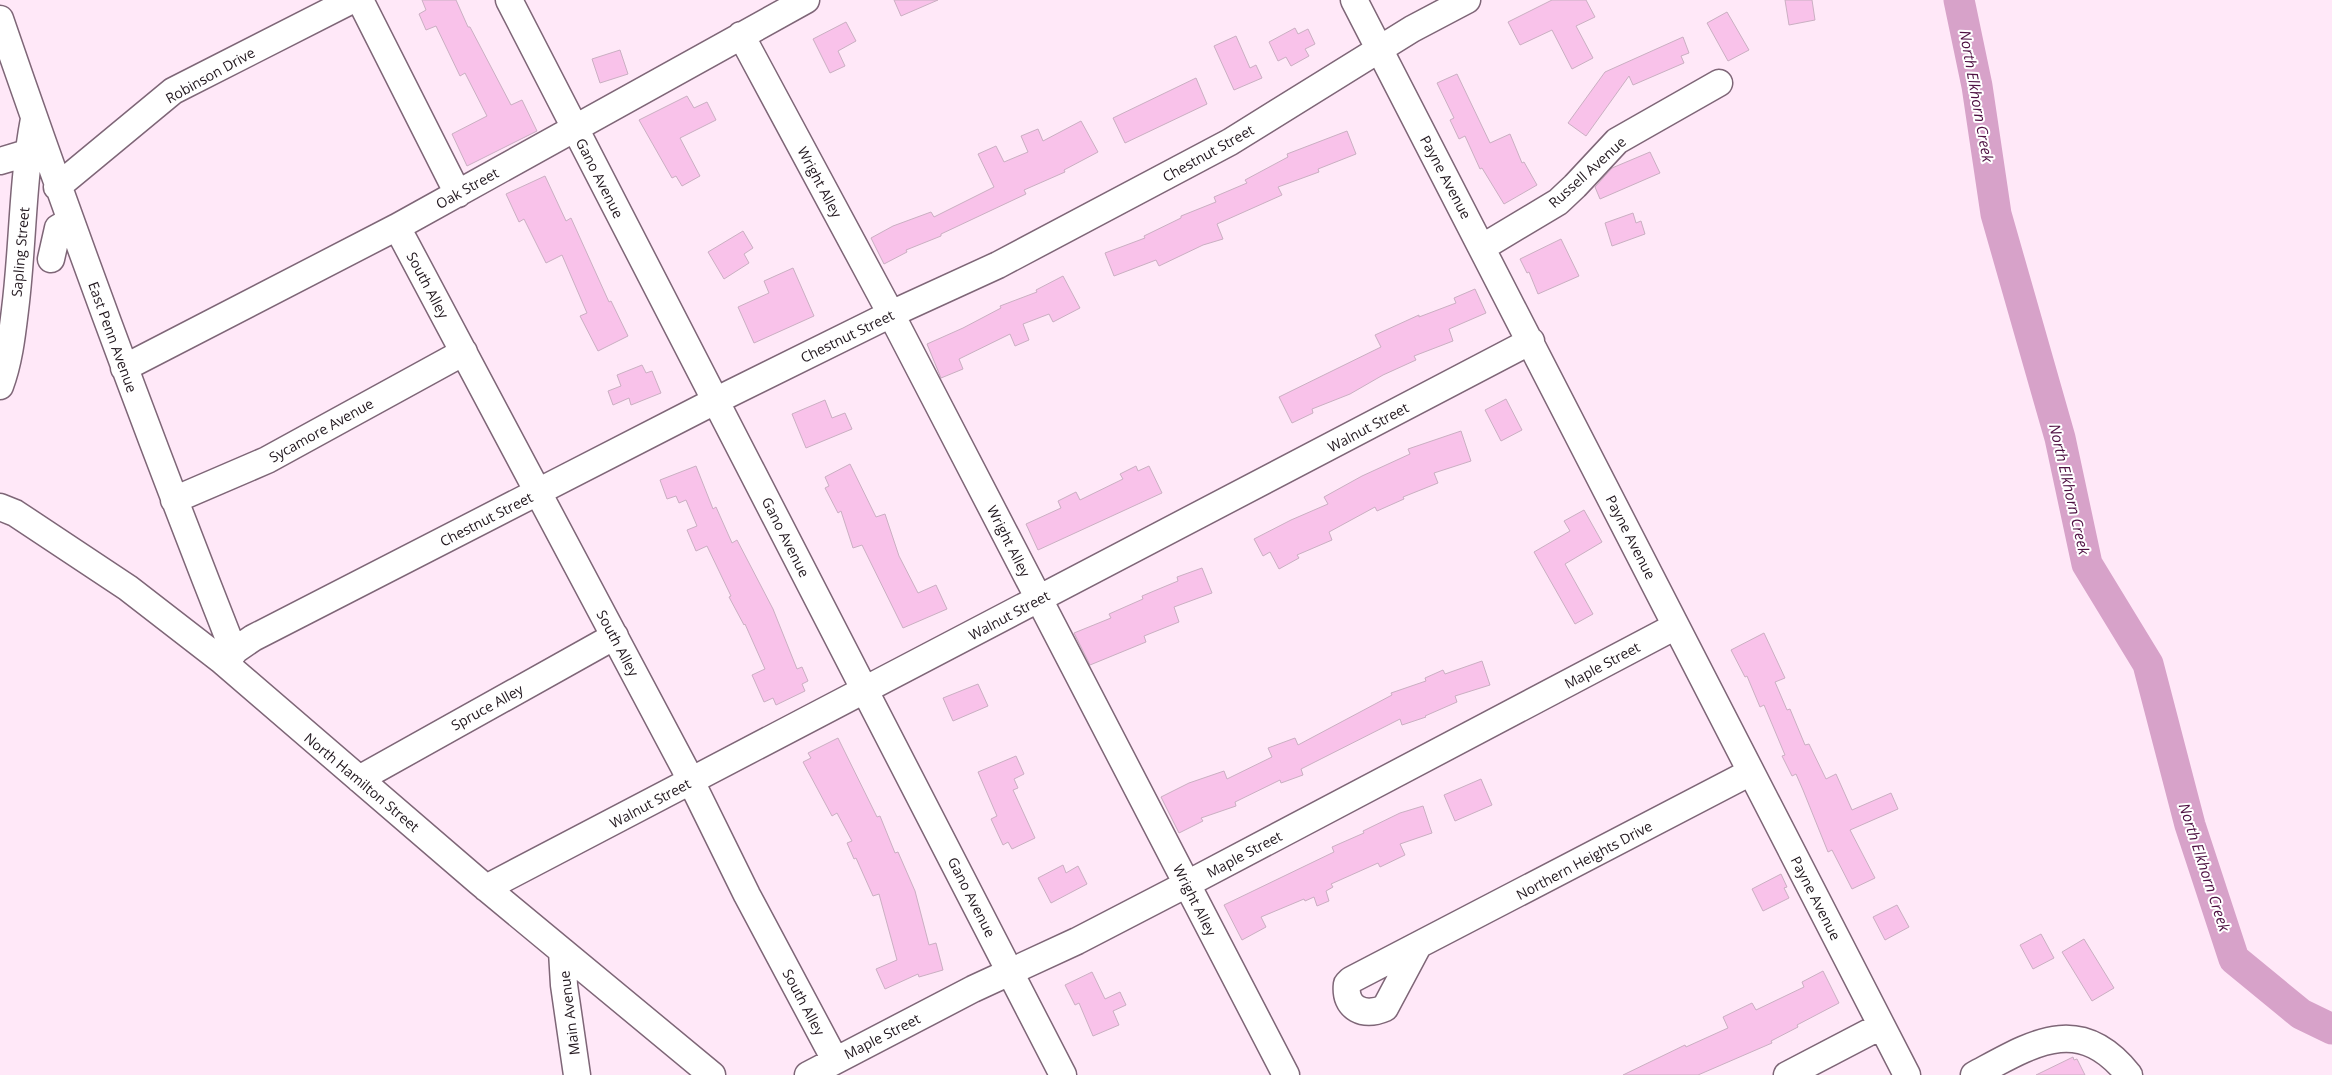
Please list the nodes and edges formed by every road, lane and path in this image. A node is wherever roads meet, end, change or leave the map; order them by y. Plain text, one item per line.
1 (352, 0) edge
2 (360, 0) edge
3 (508, 0) edge
4 (806, 0) edge
5 (1354, 0) edge
6 (1467, 0) edge
7 (0, 19) edge
8 (741, 35) junction
9 (1380, 51) junction
10 (1719, 84) dead end
11 (34, 118) junction
12 (575, 129) junction
13 (27, 153) junction
14 (0, 162) edge
15 (57, 187) junction
16 (458, 194) junction
17 (70, 221) junction
18 (397, 227) junction
19 (1483, 247) junction
20 (51, 259) dead end
21 (891, 314) junction
22 (1531, 342) junction
23 (464, 352) junction
24 (124, 368) junction
25 (0, 386) edge
26 (715, 401) junction
27 (538, 492) junction
28 (174, 500) junction
29 (0, 507) edge
30 (1039, 599) junction
31 (1676, 626) junction
32 (615, 636) junction
33 (228, 656) junction
34 (865, 690) junction
35 (1751, 772) junction
36 (359, 779) junction
37 (691, 781) junction
38 (1187, 884) junction
39 (486, 888) junction
40 (1417, 948) dead end
41 (562, 951) junction
42 (1011, 973) junction
43 (1881, 1026) junction
44 (835, 1060) junction
45 (577, 1075) edge
46 (712, 1075) edge
47 (808, 1075) edge
48 (1063, 1075) edge
49 (1286, 1075) edge
50 (1787, 1075) edge
51 (1907, 1075) edge
52 (1974, 1075) edge
53 (2129, 1075) edge

1 - 15 street, Robinson Drive
2 - 16 street
3 - 12 street, Gano Avenue
4 - 8 street, Oak Street
5 - 9 street, Payne Avenue
6 - 9 street, Chestnut Street
7 - 11 street, East Penn Avenue
8 - 12 street, Oak Street
8 - 21 street, Wright Alley
9 - 19 street, Payne Avenue
9 - 21 street, Chestnut Street
10 - 19 street, Russell Avenue
11 - 13 street, Sapling Street
11 - 15 street, East Penn Avenue
12 - 16 street, Oak Street
12 - 26 street, Gano Avenue
13 - 14 street
13 - 25 street, Sapling Street
15 - 17 street, East Penn Avenue
16 - 18 street, Oak Street
17 - 20 street
17 - 24 street, East Penn Avenue
18 - 23 street, South Alley
18 - 24 street, Oak Street
19 - 22 street, Payne Avenue
21 - 26 street, Chestnut Street
21 - 30 street, Wright Alley
22 - 30 street, Walnut Street
22 - 31 street, Payne Avenue
23 - 27 street, South Alley
23 - 28 street, Sycamore Avenue
24 - 28 street, East Penn Avenue
26 - 27 street, Chestnut Street
26 - 34 street, Gano Avenue
27 - 32 street, South Alley
27 - 33 street, Chestnut Street
28 - 33 street, East Penn Avenue
29 - 33 street, North Hamilton Street
30 - 34 street, Walnut Street
30 - 38 street, Wright Alley
31 - 35 street, Payne Avenue
31 - 38 street, Maple Street
32 - 36 street, Spruce Alley
32 - 37 street, South Alley
33 - 36 street, North Hamilton Street
34 - 37 street, Walnut Street
34 - 42 street, Gano Avenue
35 - 40 street, Northern Heights Drive
35 - 43 street, Payne Avenue
36 - 39 street, North Hamilton Street
37 - 39 street, Walnut Street
37 - 44 street, South Alley
38 - 42 street, Maple Street
38 - 49 street, Wright Alley
39 - 41 street, North Hamilton Street
41 - 45 street, Main Avenue
41 - 46 street, North Hamilton Street
42 - 44 street, Maple Street
42 - 48 street, Gano Avenue
43 - 50 street
43 - 51 street, Payne Avenue
44 - 47 street, Maple Street
52 - 53 street

